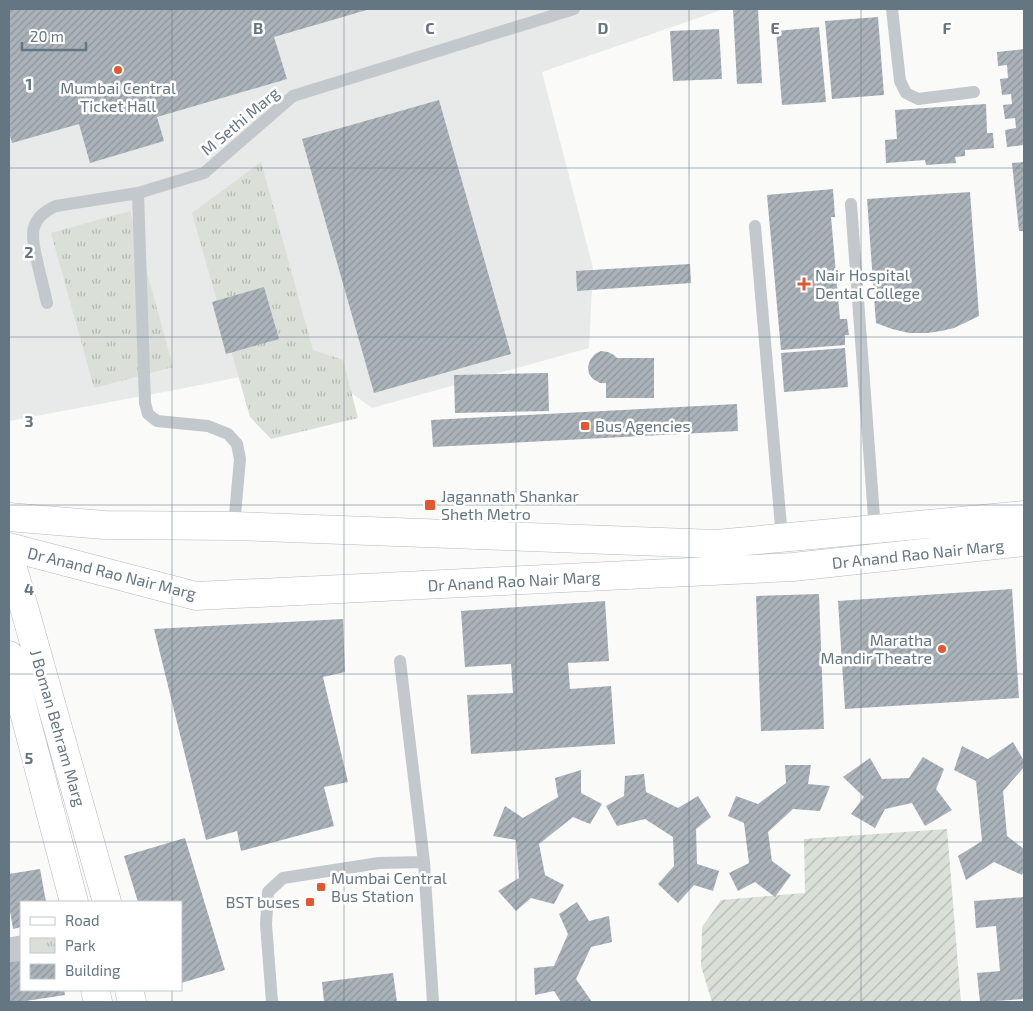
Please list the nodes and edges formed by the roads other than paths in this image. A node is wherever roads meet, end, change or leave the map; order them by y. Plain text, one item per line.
1 (574, 9) edge
2 (892, 9) edge
3 (974, 92) dead end
4 (138, 193) junction
5 (851, 204) dead end
6 (755, 226) dead end
7 (47, 303) dead end
8 (1024, 515) edge
9 (9, 517) edge
10 (234, 526) junction
11 (874, 529) junction
12 (782, 538) junction
13 (1024, 542) edge
14 (9, 547) edge
15 (9, 554) edge
16 (877, 558) junction
17 (9, 655) edge
18 (400, 661) dead end
19 (424, 862) junction
20 (74, 901) edge
21 (107, 901) edge
22 (272, 1002) edge
23 (433, 1002) edge

1 - 4 lane, M Sethi Marg
2 - 3 lane
4 - 7 lane, M Sethi Marg
4 - 10 lane
5 - 11 lane
6 - 12 lane
8 - 11 main road, Dr Anand Rao Nair Marg
9 - 10 main road, Dr Anand Rao Nair Marg
10 - 12 main road, Dr Anand Rao Nair Marg
11 - 12 main road, Dr Anand Rao Nair Marg
11 - 16 lane
13 - 16 main road, Dr Anand Rao Nair Marg
14 - 16 main road, Dr Anand Rao Nair Marg
15 - 21 main road, J Boman Behram Marg
17 - 20 main road, J Boman Behram Marg
18 - 19 lane
19 - 22 lane
19 - 23 lane

